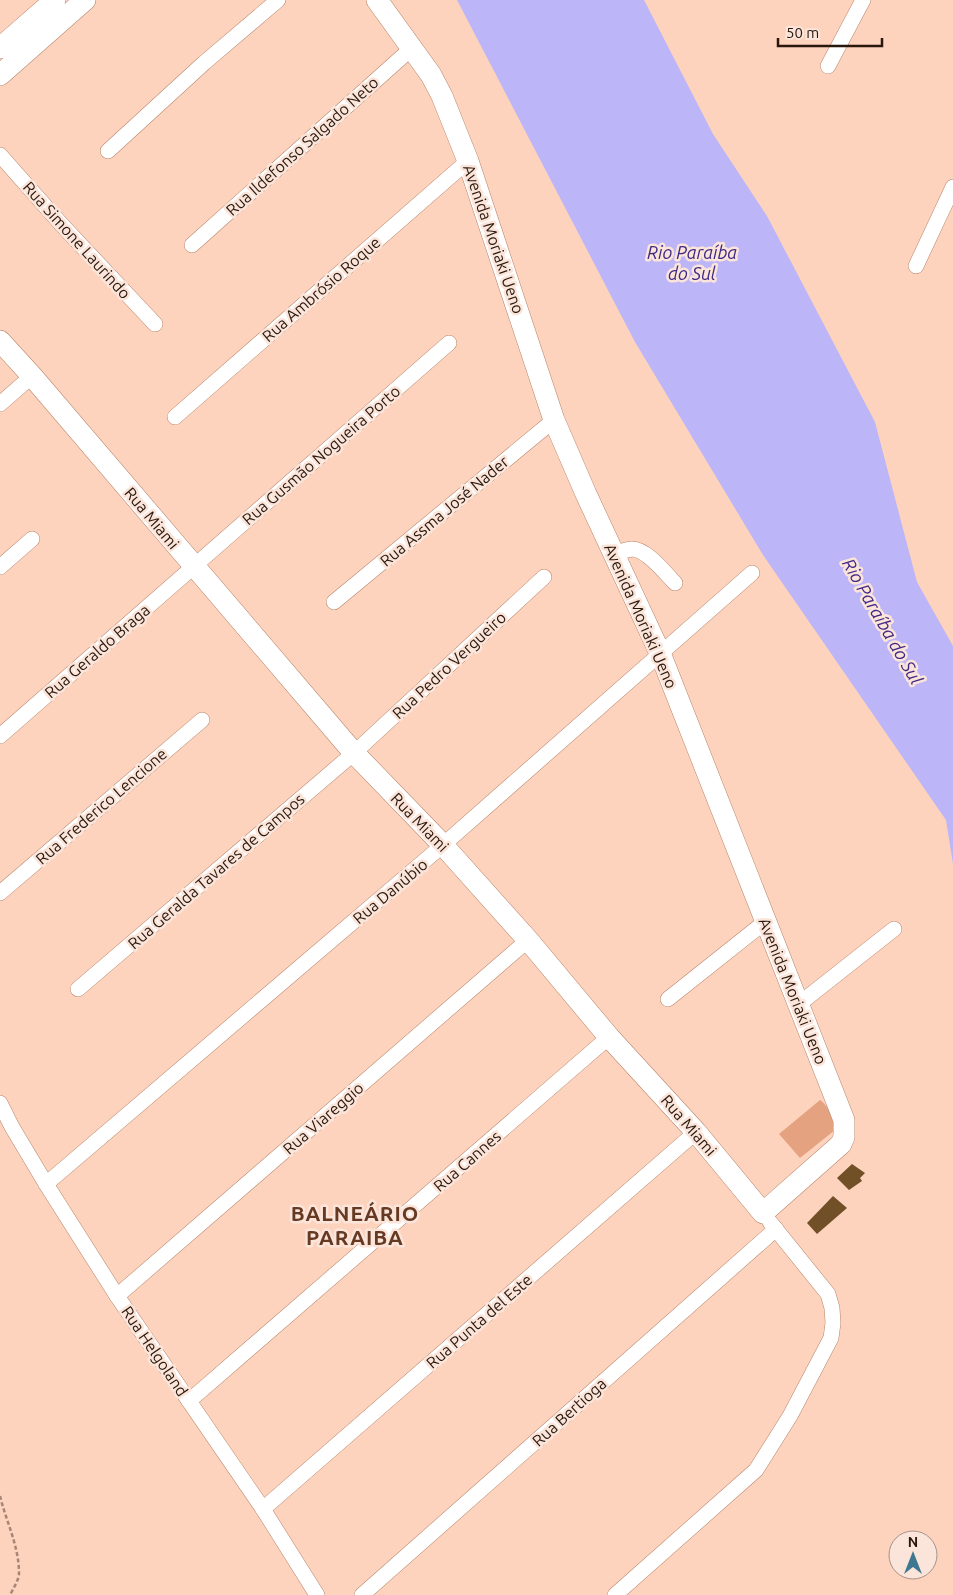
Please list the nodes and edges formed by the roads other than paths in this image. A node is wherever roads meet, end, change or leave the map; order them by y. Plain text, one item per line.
1 (55, 0) edge
2 (85, 0) edge
3 (278, 0) edge
4 (378, 0) edge
5 (863, 0) edge
6 (412, 47) junction
7 (0, 48) edge
8 (828, 66) dead end
9 (0, 75) edge
10 (108, 151) dead end
11 (0, 154) edge
12 (468, 162) junction
13 (953, 187) edge
14 (192, 245) dead end
15 (916, 266) dead end
16 (155, 324) dead end
17 (0, 341) edge
18 (449, 343) dead end
19 (32, 376) junction
20 (0, 404) edge
21 (175, 417) dead end
22 (554, 420) junction
23 (32, 539) dead end
24 (613, 554) junction
25 (193, 566) junction
26 (0, 567) edge
27 (752, 573) dead end
28 (544, 577) dead end
29 (675, 583) dead end
30 (334, 602) dead end
31 (660, 653) junction
32 (202, 720) dead end
33 (0, 736) edge
34 (354, 753) junction
35 (444, 845) junction
36 (0, 893) edge
37 (766, 921) junction
38 (894, 929) dead end
39 (528, 940) junction
40 (78, 989) dead end
41 (668, 999) dead end
42 (799, 1004) junction
43 (609, 1037) junction
44 (0, 1103) edge
45 (696, 1132) junction
46 (46, 1184) junction
47 (770, 1221) junction
48 (117, 1296) junction
49 (189, 1402) junction
50 (263, 1509) junction
51 (317, 1595) edge
52 (362, 1595) edge
53 (615, 1595) edge

1 - 7 street
2 - 9 street
3 - 10 street
4 - 6 street, Avenida Moriaki Ueno
5 - 8 street
6 - 12 street, Avenida Moriaki Ueno
6 - 14 street, Rua Ildefonso Salgado Neto
11 - 16 street, Rua Simone Laurindo
12 - 21 street, Rua Ambrósio Roque
12 - 22 street, Avenida Moriaki Ueno
13 - 15 street
17 - 19 street, Rua Miami
18 - 25 street, Rua Gusmão Nogueira Porto
19 - 20 street
19 - 25 street, Rua Miami
22 - 24 street, Avenida Moriaki Ueno
22 - 30 street, Rua Assma José Nader
23 - 26 street
24 - 29 street
24 - 31 street, Avenida Moriaki Ueno
25 - 33 street, Rua Geraldo Braga
25 - 34 street, Rua Miami
27 - 31 street, Rua Danúbio
28 - 34 street, Rua Pedro Vergueiro
31 - 35 street, Rua Danúbio
31 - 37 street, Avenida Moriaki Ueno
32 - 36 street, Rua Frederico Lencione
34 - 35 street, Rua Miami
34 - 40 street, Rua Geralda Tavares de Campos
35 - 39 street, Rua Miami
35 - 46 street, Rua Danúbio
37 - 41 street
37 - 42 street, Avenida Moriaki Ueno
38 - 42 street
39 - 43 street, Rua Miami
39 - 48 street, Rua Viareggio
42 - 47 street, Avenida Moriaki Ueno
43 - 45 street, Rua Miami
43 - 49 street, Rua Cannes
44 - 46 street, Rua Helgoland
45 - 47 street, Rua Miami
45 - 50 street, Rua Punta del Este
46 - 48 street, Rua Helgoland
47 - 52 street, Rua Bertioga
47 - 53 street, Rua Miami
48 - 49 street, Rua Helgoland
49 - 50 street, Rua Helgoland
50 - 51 street, Rua Helgoland

